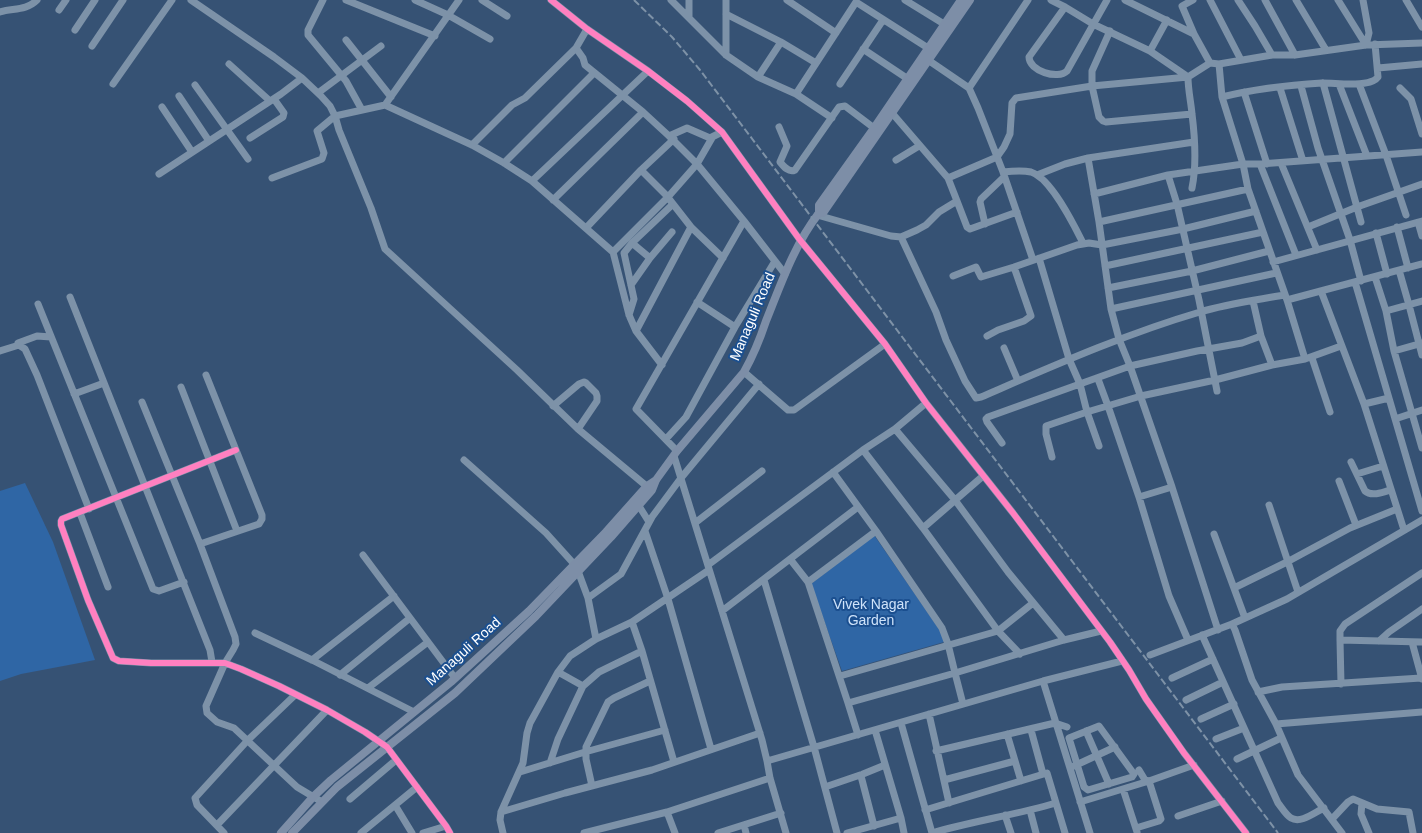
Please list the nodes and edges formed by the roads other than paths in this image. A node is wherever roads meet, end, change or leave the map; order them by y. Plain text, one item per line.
1 (37, 0) edge
2 (66, 0) edge
3 (94, 0) edge
4 (123, 0) edge
5 (172, 0) edge
6 (191, 0) edge
7 (323, 0) edge
8 (346, 0) edge
9 (415, 0) edge
10 (459, 0) edge
11 (482, 0) edge
12 (551, 0) edge
13 (671, 0) edge
14 (689, 0) edge
15 (726, 0) edge
16 (787, 0) edge
17 (905, 0) edge
18 (960, 0) edge
19 (970, 0) edge
20 (1028, 0) edge
21 (1051, 0) edge
22 (1107, 0) edge
23 (1125, 0) edge
24 (1193, 0) edge
25 (1210, 0) edge
26 (1238, 0) edge
27 (1265, 0) edge
28 (1296, 0) edge
29 (1338, 0) edge
30 (1363, 0) edge
31 (1406, 0) edge
32 (856, 1) edge
33 (1180, 3) edge
34 (1065, 7) junction
35 (59, 10) dead end
36 (0, 12) edge
37 (726, 14) junction
38 (448, 15) junction
39 (507, 16) dead end
40 (688, 16) junction
41 (884, 20) junction
42 (1166, 20) junction
43 (944, 24) junction
44 (1093, 24) junction
45 (1422, 27) edge
46 (587, 29) junction
47 (74, 30) dead end
48 (1110, 31) junction
49 (836, 32) junction
50 (1194, 34) junction
51 (435, 36) junction
52 (490, 39) dead end
53 (346, 40) dead end
54 (781, 42) junction
55 (1422, 43) edge
56 (1375, 44) junction
57 (1366, 45) junction
58 (92, 46) dead end
59 (381, 46) dead end
60 (576, 48) junction
61 (928, 48) junction
62 (863, 49) junction
63 (1326, 50) junction
64 (1150, 51) junction
65 (726, 55) junction
66 (1272, 55) junction
67 (1295, 55) junction
68 (362, 60) junction
69 (928, 60) junction
70 (1241, 60) junction
71 (816, 63) junction
72 (1210, 63) junction
73 (229, 64) dead end
74 (1219, 64) junction
75 (1422, 64) edge
76 (1378, 68) junction
77 (648, 71) junction
78 (594, 74) junction
79 (342, 75) junction
80 (758, 77) junction
81 (1188, 77) junction
82 (302, 78) junction
83 (908, 79) junction
84 (1323, 83) junction
85 (113, 84) dead end
86 (195, 84) dead end
87 (840, 84) dead end
88 (1338, 84) junction
89 (1359, 84) junction
90 (1092, 86) junction
91 (1301, 86) junction
92 (969, 88) junction
93 (1280, 88) junction
94 (1400, 88) dead end
95 (1244, 92) junction
96 (318, 93) junction
97 (796, 94) junction
98 (622, 95) junction
99 (179, 96) dead end
100 (391, 97) junction
101 (1222, 97) junction
102 (272, 100) junction
103 (385, 105) junction
104 (162, 107) dead end
105 (362, 110) junction
106 (643, 112) junction
107 (892, 113) junction
108 (1192, 114) junction
109 (335, 116) junction
110 (832, 118) junction
111 (779, 127) dead end
112 (874, 128) junction
113 (226, 130) junction
114 (722, 132) junction
115 (1422, 134) edge
116 (672, 137) junction
117 (250, 138) dead end
118 (712, 138) junction
119 (209, 141) junction
120 (1194, 142) junction
121 (472, 145) junction
122 (919, 146) junction
123 (192, 152) junction
124 (1422, 152) edge
125 (1386, 155) junction
126 (997, 156) junction
127 (1367, 156) junction
128 (1088, 158) junction
129 (1343, 158) junction
130 (248, 159) dead end
131 (1322, 159) junction
132 (896, 160) dead end
133 (1303, 160) junction
134 (504, 163) junction
135 (1281, 163) junction
136 (697, 164) junction
137 (1242, 164) junction
138 (1264, 164) junction
139 (641, 170) junction
140 (1196, 171) junction
141 (158, 174) dead end
142 (1004, 174) junction
143 (1037, 175) junction
144 (1168, 175) junction
145 (272, 178) dead end
146 (948, 178) junction
147 (532, 181) junction
148 (1422, 184) edge
149 (1192, 188) dead end
150 (1248, 189) junction
151 (1398, 193) junction
152 (1094, 194) junction
153 (668, 197) junction
154 (553, 200) junction
155 (957, 201) junction
156 (674, 204) junction
157 (1177, 204) junction
158 (1357, 207) junction
159 (1017, 212) junction
160 (1256, 212) junction
161 (1341, 213) junction
162 (818, 214) junction
163 (1406, 215) dead end
164 (744, 221) junction
165 (1420, 221) edge
166 (1099, 222) junction
167 (1361, 222) dead end
168 (985, 224) junction
169 (691, 227) junction
170 (1308, 227) junction
171 (1397, 227) junction
172 (586, 228) junction
173 (1183, 229) junction
174 (672, 232) dead end
175 (1263, 232) junction
176 (1376, 233) junction
177 (1422, 236) edge
178 (901, 237) junction
179 (800, 240) junction
180 (1350, 240) junction
181 (632, 243) junction
182 (1083, 243) junction
183 (1102, 245) junction
184 (1187, 249) junction
185 (1317, 250) junction
186 (1269, 251) junction
187 (613, 252) junction
188 (1296, 255) junction
189 (650, 258) junction
190 (723, 258) junction
191 (1036, 259) junction
192 (775, 261) junction
193 (1273, 262) junction
194 (1422, 264) edge
195 (1105, 266) junction
196 (1014, 267) junction
197 (1408, 268) junction
198 (1192, 270) junction
199 (1399, 270) junction
200 (1276, 273) junction
201 (785, 274) junction
202 (1388, 274) junction
203 (953, 276) dead end
204 (1376, 277) junction
205 (1358, 281) junction
206 (631, 285) junction
207 (1108, 288) junction
208 (1197, 291) junction
209 (1321, 291) junction
210 (70, 297) dead end
211 (1285, 298) junction
212 (1253, 301) junction
213 (1422, 301) edge
214 (697, 302) junction
215 (38, 304) dead end
216 (1409, 304) junction
217 (1111, 309) junction
218 (1201, 311) junction
219 (1386, 312) junction
220 (629, 315) junction
221 (735, 327) junction
222 (636, 331) junction
223 (987, 336) dead end
224 (1261, 336) junction
225 (51, 337) junction
226 (1119, 339) junction
227 (18, 343) dead end
228 (1421, 343) edge
229 (885, 344) junction
230 (1341, 346) junction
231 (1004, 348) dead end
232 (1209, 349) junction
233 (0, 350) edge
234 (1394, 351) junction
235 (1422, 355) edge
236 (1308, 358) junction
237 (1069, 359) junction
238 (662, 365) junction
239 (1272, 365) junction
240 (1130, 366) junction
241 (744, 372) junction
242 (206, 375) dead end
243 (1098, 379) junction
244 (1215, 380) junction
245 (1018, 381) junction
246 (104, 382) junction
247 (759, 384) junction
248 (1080, 384) junction
249 (181, 388) dead end
250 (1217, 391) dead end
251 (74, 394) junction
252 (1141, 396) junction
253 (1389, 398) junction
254 (142, 402) dead end
255 (926, 403) junction
256 (1364, 404) junction
257 (553, 406) junction
258 (1108, 406) junction
259 (1422, 410) edge
260 (1087, 412) junction
261 (1330, 412) dead end
262 (1412, 413) junction
263 (1395, 419) junction
264 (578, 429) junction
265 (895, 429) junction
266 (666, 439) junction
267 (1002, 443) dead end
268 (1099, 446) dead end
269 (1422, 448) edge
270 (236, 450) junction
271 (863, 450) junction
272 (675, 454) junction
273 (1052, 457) dead end
274 (210, 460) junction
275 (464, 460) dead end
276 (1351, 462) dead end
277 (1384, 466) junction
278 (762, 471) dead end
279 (833, 472) junction
280 (1357, 474) junction
281 (172, 476) junction
282 (983, 476) junction
283 (681, 478) junction
284 (1339, 481) dead end
285 (145, 486) junction
286 (1172, 487) junction
287 (650, 488) junction
288 (1391, 490) junction
289 (116, 497) junction
290 (1138, 497) junction
291 (955, 500) junction
292 (639, 506) junction
293 (858, 506) junction
294 (1269, 506) dead end
295 (89, 509) junction
296 (1397, 509) junction
297 (1422, 511) edge
298 (80, 513) junction
299 (1422, 520) edge
300 (649, 522) junction
301 (695, 523) junction
302 (1356, 525) junction
303 (923, 528) junction
304 (1404, 530) junction
305 (237, 531) junction
306 (645, 531) junction
307 (876, 531) junction
308 (1214, 534) dead end
309 (200, 544) junction
310 (363, 555) dead end
311 (790, 559) junction
312 (1288, 562) junction
313 (576, 568) junction
314 (708, 568) junction
315 (1422, 573) edge
316 (764, 580) junction
317 (184, 582) junction
318 (808, 582) junction
319 (108, 587) dead end
320 (1234, 588) junction
321 (1298, 592) junction
322 (394, 596) junction
323 (588, 598) junction
324 (668, 598) junction
325 (1033, 603) junction
326 (1422, 609) edge
327 (722, 611) junction
328 (410, 618) junction
329 (1245, 618) junction
330 (632, 622) junction
331 (1232, 624) junction
332 (1218, 630) junction
333 (998, 631) junction
334 (1101, 631) junction
335 (255, 633) dead end
336 (1202, 635) junction
337 (596, 638) junction
338 (1064, 640) junction
339 (1188, 640) junction
340 (1340, 640) junction
341 (1379, 641) junction
342 (428, 642) junction
343 (1412, 642) junction
344 (1422, 642) edge
345 (948, 644) junction
346 (642, 651) junction
347 (1020, 654) junction
348 (1150, 655) dead end
349 (1213, 659) junction
350 (312, 660) junction
351 (1122, 661) junction
352 (212, 662) junction
353 (225, 663) junction
354 (558, 672) junction
355 (955, 673) junction
356 (340, 675) junction
357 (840, 676) junction
358 (455, 678) junction
359 (1172, 678) dead end
360 (1422, 679) edge
361 (1043, 681) junction
362 (650, 682) junction
363 (1223, 682) junction
364 (1341, 684) junction
365 (583, 686) junction
366 (368, 688) junction
367 (1258, 692) junction
368 (295, 695) junction
369 (1186, 700) dead end
370 (848, 704) junction
371 (964, 704) junction
372 (1234, 704) junction
373 (327, 710) junction
374 (414, 712) junction
375 (1422, 712) edge
376 (929, 714) junction
377 (1201, 719) dead end
378 (901, 723) junction
379 (1055, 723) junction
380 (1276, 724) junction
381 (1068, 728) dead end
382 (1244, 728) junction
383 (664, 730) junction
384 (875, 730) junction
385 (1031, 730) junction
386 (1086, 731) junction
387 (760, 733) junction
388 (1006, 734) junction
389 (858, 735) junction
390 (1281, 738) junction
391 (248, 740) junction
392 (1216, 740) dead end
393 (378, 741) junction
394 (814, 747) junction
395 (1115, 747) junction
396 (387, 748) junction
397 (712, 749) junction
398 (1254, 750) junction
399 (936, 751) junction
400 (585, 752) junction
401 (1097, 755) junction
402 (1236, 759) dead end
403 (396, 760) junction
404 (767, 761) junction
405 (1015, 761) junction
406 (674, 762) junction
407 (550, 763) junction
408 (274, 764) junction
409 (885, 765) junction
410 (1077, 765) junction
411 (1194, 765) junction
412 (1070, 768) junction
413 (1138, 770) dead end
414 (520, 772) junction
415 (863, 774) junction
416 (1043, 774) junction
417 (770, 778) junction
418 (944, 780) junction
419 (1021, 781) junction
420 (1149, 781) junction
421 (1109, 784) junction
422 (592, 786) junction
423 (417, 787) junction
424 (824, 787) junction
425 (1123, 789) junction
426 (313, 797) junction
427 (350, 799) dead end
428 (1222, 801) junction
429 (322, 802) junction
430 (1080, 802) junction
431 (948, 803) junction
432 (1056, 803) junction
433 (1362, 803) junction
434 (395, 805) junction
435 (1324, 808) junction
436 (925, 810) junction
437 (1030, 810) junction
438 (501, 812) junction
439 (667, 812) junction
440 (781, 813) junction
441 (1005, 815) junction
442 (1178, 816) dead end
443 (901, 818) junction
444 (1332, 819) junction
445 (216, 825) junction
446 (744, 825) junction
447 (959, 825) junction
448 (446, 826) junction
449 (874, 826) junction
450 (293, 830) edge
451 (1137, 831) edge
452 (224, 833) edge
453 (281, 833) edge
454 (361, 833) edge
455 (412, 833) edge
456 (423, 833) edge
457 (450, 833) edge
458 (503, 833) edge
459 (584, 833) edge
460 (674, 833) edge
461 (718, 833) edge
462 (746, 833) edge
463 (786, 833) edge
464 (837, 833) edge
465 (847, 833) edge
466 (904, 833) edge
467 (961, 833) edge
468 (1011, 833) edge
469 (1036, 833) edge
470 (1065, 833) edge
471 (1090, 833) edge
472 (1246, 833) edge
473 (1342, 833) edge
474 (1369, 833) edge
475 (1413, 833) edge

1 - 36 street
2 - 35 street
3 - 47 street
4 - 58 street
5 - 85 street
6 - 82 street
7 - 79 street
8 - 51 street
9 - 38 street
10 - 38 street
11 - 39 street
12 - 46 street
13 - 40 street
14 - 40 street
15 - 37 street
16 - 49 street
17 - 43 street
18 - 43 main road, Managuli Road
19 - 69 main road, Managuli Road
20 - 92 street
21 - 34 street
22 - 44 street
23 - 42 street
24 - 33 street
25 - 70 street
26 - 66 street
27 - 67 street
28 - 63 street
29 - 57 street
30 - 57 street
31 - 45 street
32 - 41 street
32 - 49 street
33 - 50 street
34 - 44 street
34 - 44 street
37 - 54 street
37 - 65 street
38 - 51 street
38 - 52 street
40 - 65 street
41 - 61 street
41 - 62 street
42 - 50 street
42 - 64 street
43 - 61 main road, Managuli Road
44 - 48 street
46 - 60 street
46 - 77 street
48 - 64 street
48 - 90 street
49 - 71 street
50 - 72 street
51 - 100 street
53 - 68 street
54 - 71 street
54 - 80 street
55 - 56 street
56 - 57 street
56 - 76 street
57 - 63 street
59 - 68 street
60 - 78 street
60 - 121 street
61 - 83 main road, Managuli Road
62 - 83 street
62 - 87 street
63 - 67 street
64 - 81 street
65 - 80 street
66 - 67 street
66 - 70 street
68 - 79 street
68 - 100 street
69 - 92 street
69 - 107 main road, Managuli Road
70 - 74 street
71 - 97 street
72 - 74 street
72 - 81 street
73 - 102 street
74 - 101 street
75 - 76 street
76 - 89 street
77 - 98 street
77 - 114 street
78 - 98 street
78 - 134 street
79 - 96 street
79 - 105 street
80 - 97 street
81 - 90 street
81 - 108 street
82 - 96 street
82 - 102 street
83 - 112 main road, Managuli Road
84 - 88 street
84 - 91 street
84 - 129 street
86 - 113 street
88 - 89 street
88 - 127 street
89 - 125 street
90 - 108 street
90 - 126 street
91 - 93 street
91 - 131 street
92 - 126 street
93 - 95 street
93 - 133 street
94 - 115 street
95 - 101 street
95 - 138 street
96 - 109 street
97 - 110 street
98 - 106 street
98 - 147 street
99 - 119 street
100 - 103 street
101 - 137 street
102 - 113 street
102 - 117 street
103 - 105 street
103 - 121 street
104 - 123 street
105 - 109 street
106 - 116 street
106 - 154 street
107 - 122 street
107 - 162 main road, Managuli Road
108 - 120 street
109 - 145 street
109 - 257 street
110 - 111 street
110 - 112 street
112 - 162 main road, Managuli Road
113 - 119 street
113 - 130 street
114 - 118 street
114 - 179 street
116 - 118 street
116 - 136 street
116 - 139 street
118 - 136 street
119 - 123 street
120 - 128 street
120 - 140 street
121 - 134 street
122 - 132 street
122 - 146 street
123 - 141 street
124 - 125 street
125 - 127 street
125 - 151 street
126 - 142 street
126 - 146 street
127 - 129 street
128 - 143 street
128 - 152 street
129 - 131 street
129 - 158 street
131 - 133 street
131 - 161 street
133 - 135 street
134 - 147 street
135 - 138 street
135 - 170 street
136 - 153 street
136 - 164 street
137 - 138 street
137 - 140 street
137 - 150 street
138 - 188 street
139 - 153 street
139 - 172 street
140 - 144 street
140 - 149 street
142 - 143 street
142 - 159 street
142 - 168 street
143 - 182 street
144 - 152 street
144 - 157 street
146 - 155 street
147 - 154 street
148 - 151 street
150 - 157 street
150 - 160 street
151 - 158 street
151 - 163 street
152 - 166 street
153 - 156 street
153 - 187 street
154 - 172 street
155 - 168 street
155 - 178 street
156 - 169 street
156 - 181 street
157 - 166 street
157 - 173 street
158 - 161 street
158 - 167 street
159 - 168 street
159 - 191 street
160 - 173 street
160 - 175 street
161 - 170 street
161 - 180 street
162 - 178 street
162 - 179 main road, Managuli Road
164 - 190 street
164 - 192 street
165 - 171 street
165 - 177 street
166 - 183 street
169 - 190 street
169 - 222 street
170 - 185 street
171 - 176 street
171 - 197 street
172 - 187 street
173 - 183 street
173 - 184 street
174 - 189 street
175 - 184 street
175 - 186 street
176 - 180 street
176 - 202 street
178 - 245 street
179 - 201 main road, Managuli Road
179 - 229 street
180 - 185 street
180 - 205 street
181 - 189 street
181 - 206 street
182 - 183 street
182 - 191 street
183 - 195 street
184 - 195 street
184 - 198 street
185 - 188 street
186 - 193 street
186 - 198 street
187 - 220 street
188 - 193 street
189 - 206 street
190 - 214 street
191 - 196 street
191 - 237 street
192 - 201 street
192 - 221 street
193 - 200 street
194 - 197 street
195 - 207 street
196 - 203 street
196 - 223 street
197 - 199 street
198 - 207 street
198 - 208 street
199 - 202 street
199 - 216 street
200 - 208 street
200 - 211 street
201 - 241 main road, Managuli Road
202 - 204 street
204 - 205 street
204 - 219 street
205 - 209 street
205 - 253 street
206 - 220 street
207 - 217 street
208 - 217 street
208 - 218 street
209 - 211 street
209 - 230 street
210 - 246 street
211 - 212 street
211 - 236 street
212 - 218 street
212 - 224 street
213 - 216 street
214 - 221 street
214 - 238 street
215 - 225 street
216 - 219 street
216 - 228 street
217 - 226 street
218 - 226 street
218 - 232 street
219 - 234 street
220 - 222 street
221 - 266 street
222 - 238 street
224 - 232 street
224 - 239 street
225 - 227 street
225 - 251 street
226 - 237 street
226 - 240 street
228 - 234 street
228 - 235 street
229 - 247 street
229 - 255 street
230 - 236 street
230 - 256 street
231 - 245 street
232 - 240 street
232 - 244 street
233 - 295 street
234 - 262 street
236 - 239 street
236 - 261 street
237 - 245 street
237 - 248 street
238 - 266 street
239 - 244 street
240 - 243 street
240 - 252 street
241 - 247 street
241 - 272 main road, Managuli Road
242 - 270 street
243 - 248 street
243 - 258 street
244 - 250 street
244 - 252 street
246 - 251 street
246 - 285 street
247 - 283 street
248 - 260 street
248 - 267 street
249 - 274 street
251 - 289 street
252 - 258 street
252 - 286 street
253 - 256 street
253 - 263 street
254 - 281 street
255 - 265 street
255 - 282 street
256 - 277 street
257 - 264 street
257 - 264 street
258 - 260 street
258 - 290 street
259 - 262 street
260 - 268 street
260 - 273 street
262 - 263 street
262 - 269 street
263 - 297 street
264 - 287 street
265 - 271 street
265 - 291 street
266 - 272 street
270 - 274 street
270 - 305 street
271 - 279 street
271 - 303 street
272 - 283 street
272 - 287 main road, Managuli Road
274 - 281 street
274 - 305 street
275 - 313 street
276 - 280 street
277 - 280 street
277 - 288 street
278 - 301 street
279 - 293 street
279 - 314 street
280 - 288 street
281 - 285 street
281 - 309 street
282 - 291 street
282 - 334 street
283 - 300 street
283 - 301 street
284 - 302 street
285 - 289 street
285 - 317 street
286 - 290 street
286 - 332 street
287 - 292 main road, Managuli Road
287 - 313 main road, Managuli Road
288 - 296 street
289 - 295 street
289 - 317 street
290 - 339 street
291 - 303 street
291 - 325 street
292 - 300 street
292 - 313 main road, Managuli Road
293 - 307 street
293 - 311 street
294 - 312 street
295 - 298 street
296 - 302 street
296 - 304 street
298 - 319 street
298 - 352 street
299 - 304 street
300 - 306 street
301 - 314 street
302 - 312 street
303 - 333 street
304 - 321 street
305 - 309 street
306 - 323 street
306 - 324 street
307 - 318 street
307 - 345 street
308 - 320 street
309 - 353 street
310 - 322 street
311 - 316 street
311 - 318 street
312 - 320 street
312 - 321 street
313 - 323 street
313 - 358 main road, Managuli Road
313 - 396 main road, Managuli Road
314 - 324 street
314 - 327 street
315 - 340 street
316 - 327 street
316 - 394 street
317 - 352 street
318 - 357 street
320 - 329 street
321 - 329 street
322 - 328 street
322 - 350 street
323 - 337 street
324 - 330 street
324 - 397 street
325 - 333 street
325 - 338 street
326 - 341 street
327 - 387 street
328 - 342 street
328 - 356 street
329 - 331 street
330 - 337 street
330 - 346 street
331 - 332 street
331 - 367 street
332 - 336 street
333 - 345 street
333 - 347 street
334 - 338 street
334 - 351 street
335 - 350 street
336 - 339 street
336 - 349 street
337 - 354 street
338 - 347 street
339 - 348 street
340 - 341 street
340 - 364 street
341 - 343 street
342 - 358 street
342 - 366 street
343 - 344 street
343 - 360 street
345 - 355 street
345 - 357 street
346 - 362 street
346 - 365 street
347 - 355 street
349 - 359 street
349 - 363 street
350 - 356 street
351 - 361 street
351 - 411 street
352 - 353 street
353 - 368 street
353 - 391 street
354 - 365 street
354 - 414 street
355 - 370 street
355 - 371 street
356 - 366 street
357 - 370 street
358 - 374 main road, Managuli Road
360 - 364 street
361 - 371 street
361 - 379 street
362 - 383 street
362 - 400 street
363 - 369 street
363 - 372 street
364 - 367 street
365 - 407 street
366 - 374 street
367 - 380 street
368 - 373 street
368 - 391 street
370 - 389 street
371 - 376 street
372 - 377 street
372 - 382 street
373 - 393 street
373 - 408 street
374 - 393 main road, Managuli Road
375 - 380 street
376 - 378 street
376 - 399 street
378 - 384 street
378 - 436 street
379 - 381 street
379 - 385 street
379 - 412 street
380 - 390 street
382 - 392 street
382 - 398 street
383 - 400 street
383 - 406 street
384 - 389 street
384 - 409 street
385 - 388 street
385 - 416 street
386 - 395 street
386 - 401 street
386 - 410 street
387 - 397 street
387 - 404 street
388 - 399 street
388 - 405 street
389 - 394 street
390 - 398 street
390 - 435 street
391 - 408 street
391 - 445 street
393 - 396 street
393 - 426 main road, Managuli Road
394 - 404 street
394 - 424 street
395 - 401 street
395 - 421 street
396 - 403 street
396 - 429 main road, Managuli Road
397 - 406 street
398 - 402 street
398 - 435 street
399 - 418 street
400 - 407 street
400 - 422 street
401 - 410 street
401 - 421 street
403 - 423 street
403 - 427 street
404 - 417 street
405 - 418 street
405 - 419 street
406 - 422 street
407 - 414 street
408 - 426 street
408 - 445 street
409 - 415 street
409 - 443 street
410 - 412 street
410 - 421 street
411 - 420 street
411 - 428 street
412 - 430 street
413 - 420 street
414 - 438 street
415 - 424 street
415 - 449 street
416 - 419 street
416 - 432 street
417 - 439 street
417 - 440 street
418 - 431 street
419 - 431 street
420 - 425 street
420 - 451 street
422 - 438 street
423 - 434 street
423 - 448 street
424 - 464 street
425 - 430 street
425 - 451 street
426 - 429 street
426 - 450 main road, Managuli Road
428 - 442 street
428 - 472 street
429 - 450 main road, Managuli Road
430 - 471 street
431 - 436 street
432 - 437 street
432 - 470 street
433 - 444 street
433 - 474 street
433 - 475 street
434 - 454 street
434 - 455 street
435 - 444 street
436 - 447 street
437 - 441 street
437 - 469 street
438 - 458 street
439 - 459 street
439 - 460 street
440 - 446 street
440 - 463 street
441 - 447 street
441 - 468 street
443 - 449 street
443 - 466 street
444 - 473 street
445 - 452 street
446 - 461 street
446 - 462 street
447 - 467 street
448 - 456 street
448 - 457 street
449 - 465 street
450 - 453 main road, Managuli Road

